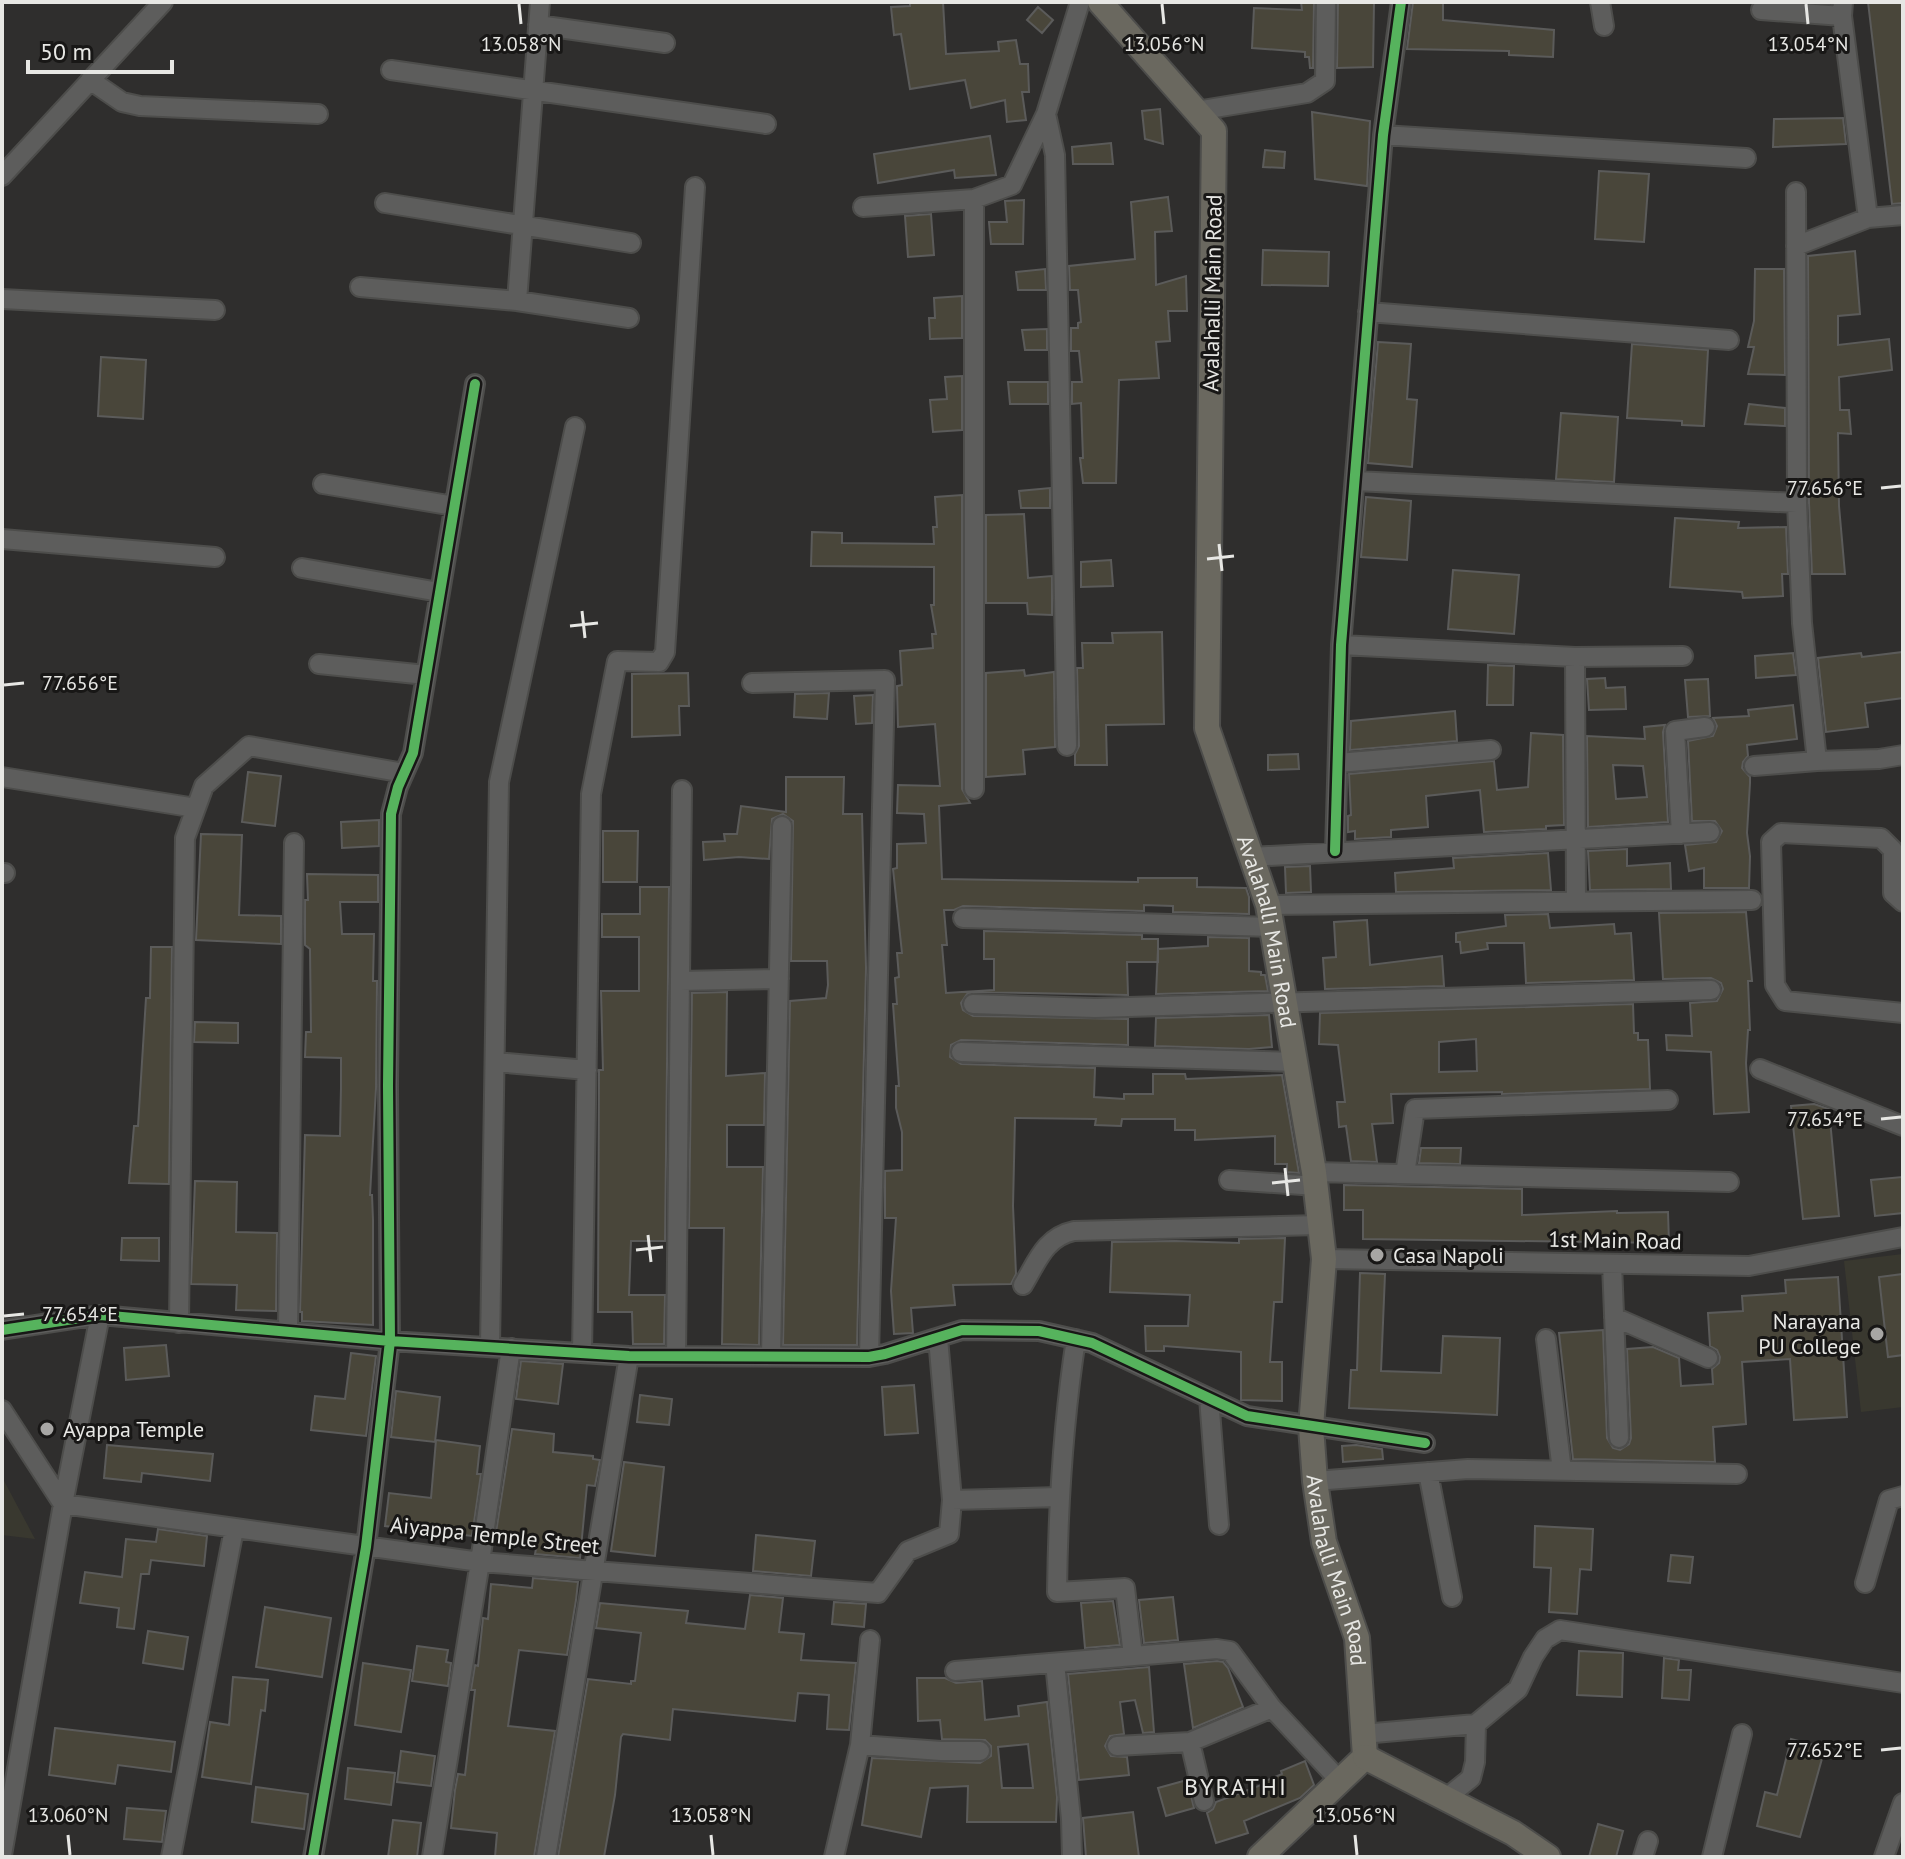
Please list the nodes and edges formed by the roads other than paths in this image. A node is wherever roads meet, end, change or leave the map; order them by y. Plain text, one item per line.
1 (163, 2) edge
2 (540, 2) edge
3 (1080, 2) edge
4 (1100, 2) edge
5 (1326, 2) edge
6 (1401, 2) edge
7 (1600, 2) edge
8 (1843, 9) edge
9 (1761, 10) dead end
10 (538, 25) junction
11 (1604, 26) dead end
12 (665, 43) dead end
13 (391, 70) dead end
14 (90, 80) junction
15 (534, 90) junction
16 (1196, 111) junction
17 (318, 114) dead end
18 (1046, 114) junction
19 (766, 124) dead end
20 (1383, 135) junction
21 (1746, 158) dead end
22 (2, 176) edge
23 (695, 187) dead end
24 (1796, 192) dead end
25 (974, 199) junction
26 (385, 203) dead end
27 (863, 207) dead end
28 (1903, 215) edge
29 (1868, 218) junction
30 (523, 224) junction
31 (631, 243) dead end
32 (1796, 246) junction
33 (360, 287) dead end
34 (2, 299) edge
35 (517, 301) junction
36 (215, 310) dead end
37 (1368, 312) junction
38 (629, 318) dead end
39 (1729, 340) dead end
40 (475, 384) dead end
41 (575, 427) dead end
42 (1356, 481) junction
43 (323, 484) dead end
44 (1797, 503) junction
45 (454, 506) junction
46 (2, 539) edge
47 (215, 557) dead end
48 (302, 568) dead end
49 (439, 592) junction
50 (1341, 645) junction
51 (1683, 656) dead end
52 (1575, 657) junction
53 (319, 664) dead end
54 (426, 675) junction
55 (752, 683) dead end
56 (1705, 727) dead end
57 (1067, 746) dead end
58 (1491, 750) dead end
59 (1903, 755) edge
60 (1817, 761) junction
61 (1338, 763) junction
62 (1754, 766) dead end
63 (404, 773) junction
64 (2, 777) edge
65 (974, 789) dead end
66 (682, 790) dead end
67 (196, 808) junction
68 (782, 826) dead end
69 (1710, 832) dead end
70 (1681, 834) junction
71 (1575, 839) junction
72 (294, 843) dead end
73 (1898, 849) edge
74 (1335, 851) junction
75 (1250, 857) junction
76 (1752, 900) dead end
77 (1576, 901) junction
78 (1903, 902) edge
79 (1271, 916) junction
80 (963, 918) dead end
81 (779, 979) junction
82 (680, 981) junction
83 (1711, 990) dead end
84 (1287, 1003) junction
85 (973, 1004) dead end
86 (1903, 1013) edge
87 (961, 1052) dead end
88 (495, 1062) junction
89 (1296, 1062) junction
90 (1760, 1069) dead end
91 (587, 1070) junction
92 (1668, 1100) dead end
93 (1903, 1126) edge
94 (1405, 1174) junction
95 (1315, 1179) junction
96 (1229, 1180) dead end
97 (1729, 1182) dead end
98 (1319, 1225) junction
99 (1903, 1237) edge
100 (1324, 1259) junction
101 (1612, 1264) junction
102 (1023, 1285) dead end
103 (100, 1315) junction
104 (1614, 1317) junction
105 (179, 1323) junction
106 (2, 1330) edge
107 (288, 1332) junction
108 (938, 1338) junction
109 (1076, 1339) junction
110 (1546, 1339) dead end
111 (390, 1341) junction
112 (490, 1346) junction
113 (511, 1348) junction
114 (582, 1353) junction
115 (771, 1355) junction
116 (629, 1356) junction
117 (676, 1356) junction
118 (869, 1357) junction
119 (1708, 1358) dead end
120 (1209, 1398) junction
121 (2, 1410) edge
122 (1311, 1427) junction
123 (1619, 1438) dead end
124 (1425, 1443) dead end
125 (1562, 1471) junction
126 (1428, 1472) junction
127 (1737, 1474) dead end
128 (1315, 1481) junction
129 (1903, 1496) edge
130 (1058, 1497) junction
131 (952, 1500) junction
132 (63, 1504) junction
133 (1219, 1525) dead end
134 (234, 1529) junction
135 (366, 1547) junction
136 (480, 1562) junction
137 (593, 1569) junction
138 (1865, 1583) dead end
139 (1452, 1597) dead end
140 (870, 1640) dead end
141 (1133, 1656) junction
142 (1055, 1663) junction
143 (955, 1671) dead end
144 (1903, 1683) edge
145 (1272, 1708) junction
146 (1476, 1724) junction
147 (1742, 1734) dead end
148 (1190, 1742) junction
149 (860, 1745) junction
150 (1117, 1746) dead end
151 (1364, 1746) junction
152 (980, 1751) dead end
153 (1340, 1781) junction
154 (1445, 1799) junction
155 (1204, 1801) dead end
156 (1903, 1803) edge
157 (6, 1806) edge
158 (2, 1855) edge
159 (171, 1857) edge
160 (313, 1857) edge
161 (432, 1857) edge
162 (546, 1857) edge
163 (834, 1857) edge
164 (1072, 1857) edge
165 (1260, 1857) edge
166 (1548, 1857) edge
167 (1712, 1857) edge
168 (1884, 1857) edge

1 - 14 street
2 - 10 street
3 - 18 street
4 - 16 main road, Avalahalli Main Road
5 - 16 street
6 - 20 street
7 - 11 street
8 - 9 street
8 - 29 street
10 - 12 street
10 - 15 street
13 - 15 street
14 - 17 street
14 - 22 street
15 - 19 street
15 - 30 street
16 - 75 main road, Avalahalli Main Road
18 - 25 street
18 - 57 street
20 - 21 street
20 - 37 street
23 - 91 street
24 - 32 street
25 - 27 street
25 - 65 street
26 - 30 street
28 - 29 street
29 - 32 street
30 - 31 street
30 - 35 street
32 - 44 street
33 - 35 street
34 - 36 street
35 - 38 street
37 - 39 street
37 - 42 street
40 - 45 street
41 - 88 street
42 - 44 street
42 - 50 street
43 - 45 street
44 - 60 street
45 - 49 street
46 - 47 street
48 - 49 street
49 - 54 street
50 - 52 street
50 - 61 street
51 - 52 street
52 - 71 street
53 - 54 street
54 - 63 street
55 - 118 street
56 - 70 street
58 - 61 street
59 - 60 street
60 - 62 street
61 - 74 street
63 - 67 street
63 - 111 street
64 - 67 street
66 - 82 street
67 - 105 street
68 - 81 street
69 - 70 street
70 - 71 street
71 - 74 street
71 - 77 street
72 - 107 street
73 - 78 street
73 - 86 street
74 - 75 street
75 - 79 main road, Avalahalli Main Road
76 - 77 street
77 - 79 street
79 - 80 street
79 - 84 main road, Avalahalli Main Road
81 - 82 street
81 - 115 street
82 - 117 street
83 - 84 street
84 - 85 street
84 - 89 main road, Avalahalli Main Road
87 - 89 street
88 - 91 street
88 - 112 street
89 - 95 main road, Avalahalli Main Road
90 - 93 street
91 - 114 street
92 - 94 street
94 - 95 street
94 - 97 street
95 - 96 street
95 - 98 main road, Avalahalli Main Road
98 - 100 main road, Avalahalli Main Road
98 - 102 street
99 - 101 street, 1st Main Road
100 - 101 street, 1st Main Road
100 - 122 main road, Avalahalli Main Road
101 - 104 street
103 - 105 street
103 - 106 street
103 - 132 street
104 - 119 street
104 - 123 street
105 - 107 street
107 - 111 street
108 - 109 street
108 - 118 street
108 - 131 street
109 - 120 street
109 - 130 street
110 - 125 street
111 - 112 street
111 - 135 street
112 - 113 street
113 - 114 street
113 - 136 street
114 - 116 street
115 - 117 street
115 - 118 street
116 - 117 street
116 - 137 street
120 - 122 street
120 - 133 street
121 - 132 street
122 - 124 street
122 - 128 main road, Avalahalli Main Road
125 - 126 street
125 - 127 street
126 - 128 street
126 - 139 street
128 - 151 main road, Avalahalli Main Road
129 - 138 street
130 - 131 street
130 - 141 street
131 - 137 street, Aiyappa Temple Street
132 - 134 street, Aiyappa Temple Street
132 - 157 street
134 - 135 street, Aiyappa Temple Street
134 - 159 street
135 - 136 street, Aiyappa Temple Street
135 - 160 street
136 - 137 street, Aiyappa Temple Street
136 - 161 street
137 - 162 street
140 - 149 street
141 - 142 street
141 - 145 street
142 - 143 street
142 - 164 street
144 - 146 street
145 - 148 street
145 - 153 street
146 - 151 street
146 - 154 street
147 - 167 street
148 - 150 street
148 - 155 street
149 - 152 street
149 - 163 street
151 - 153 main road
151 - 154 main road
153 - 165 main road
154 - 166 main road
156 - 168 street
157 - 158 street

